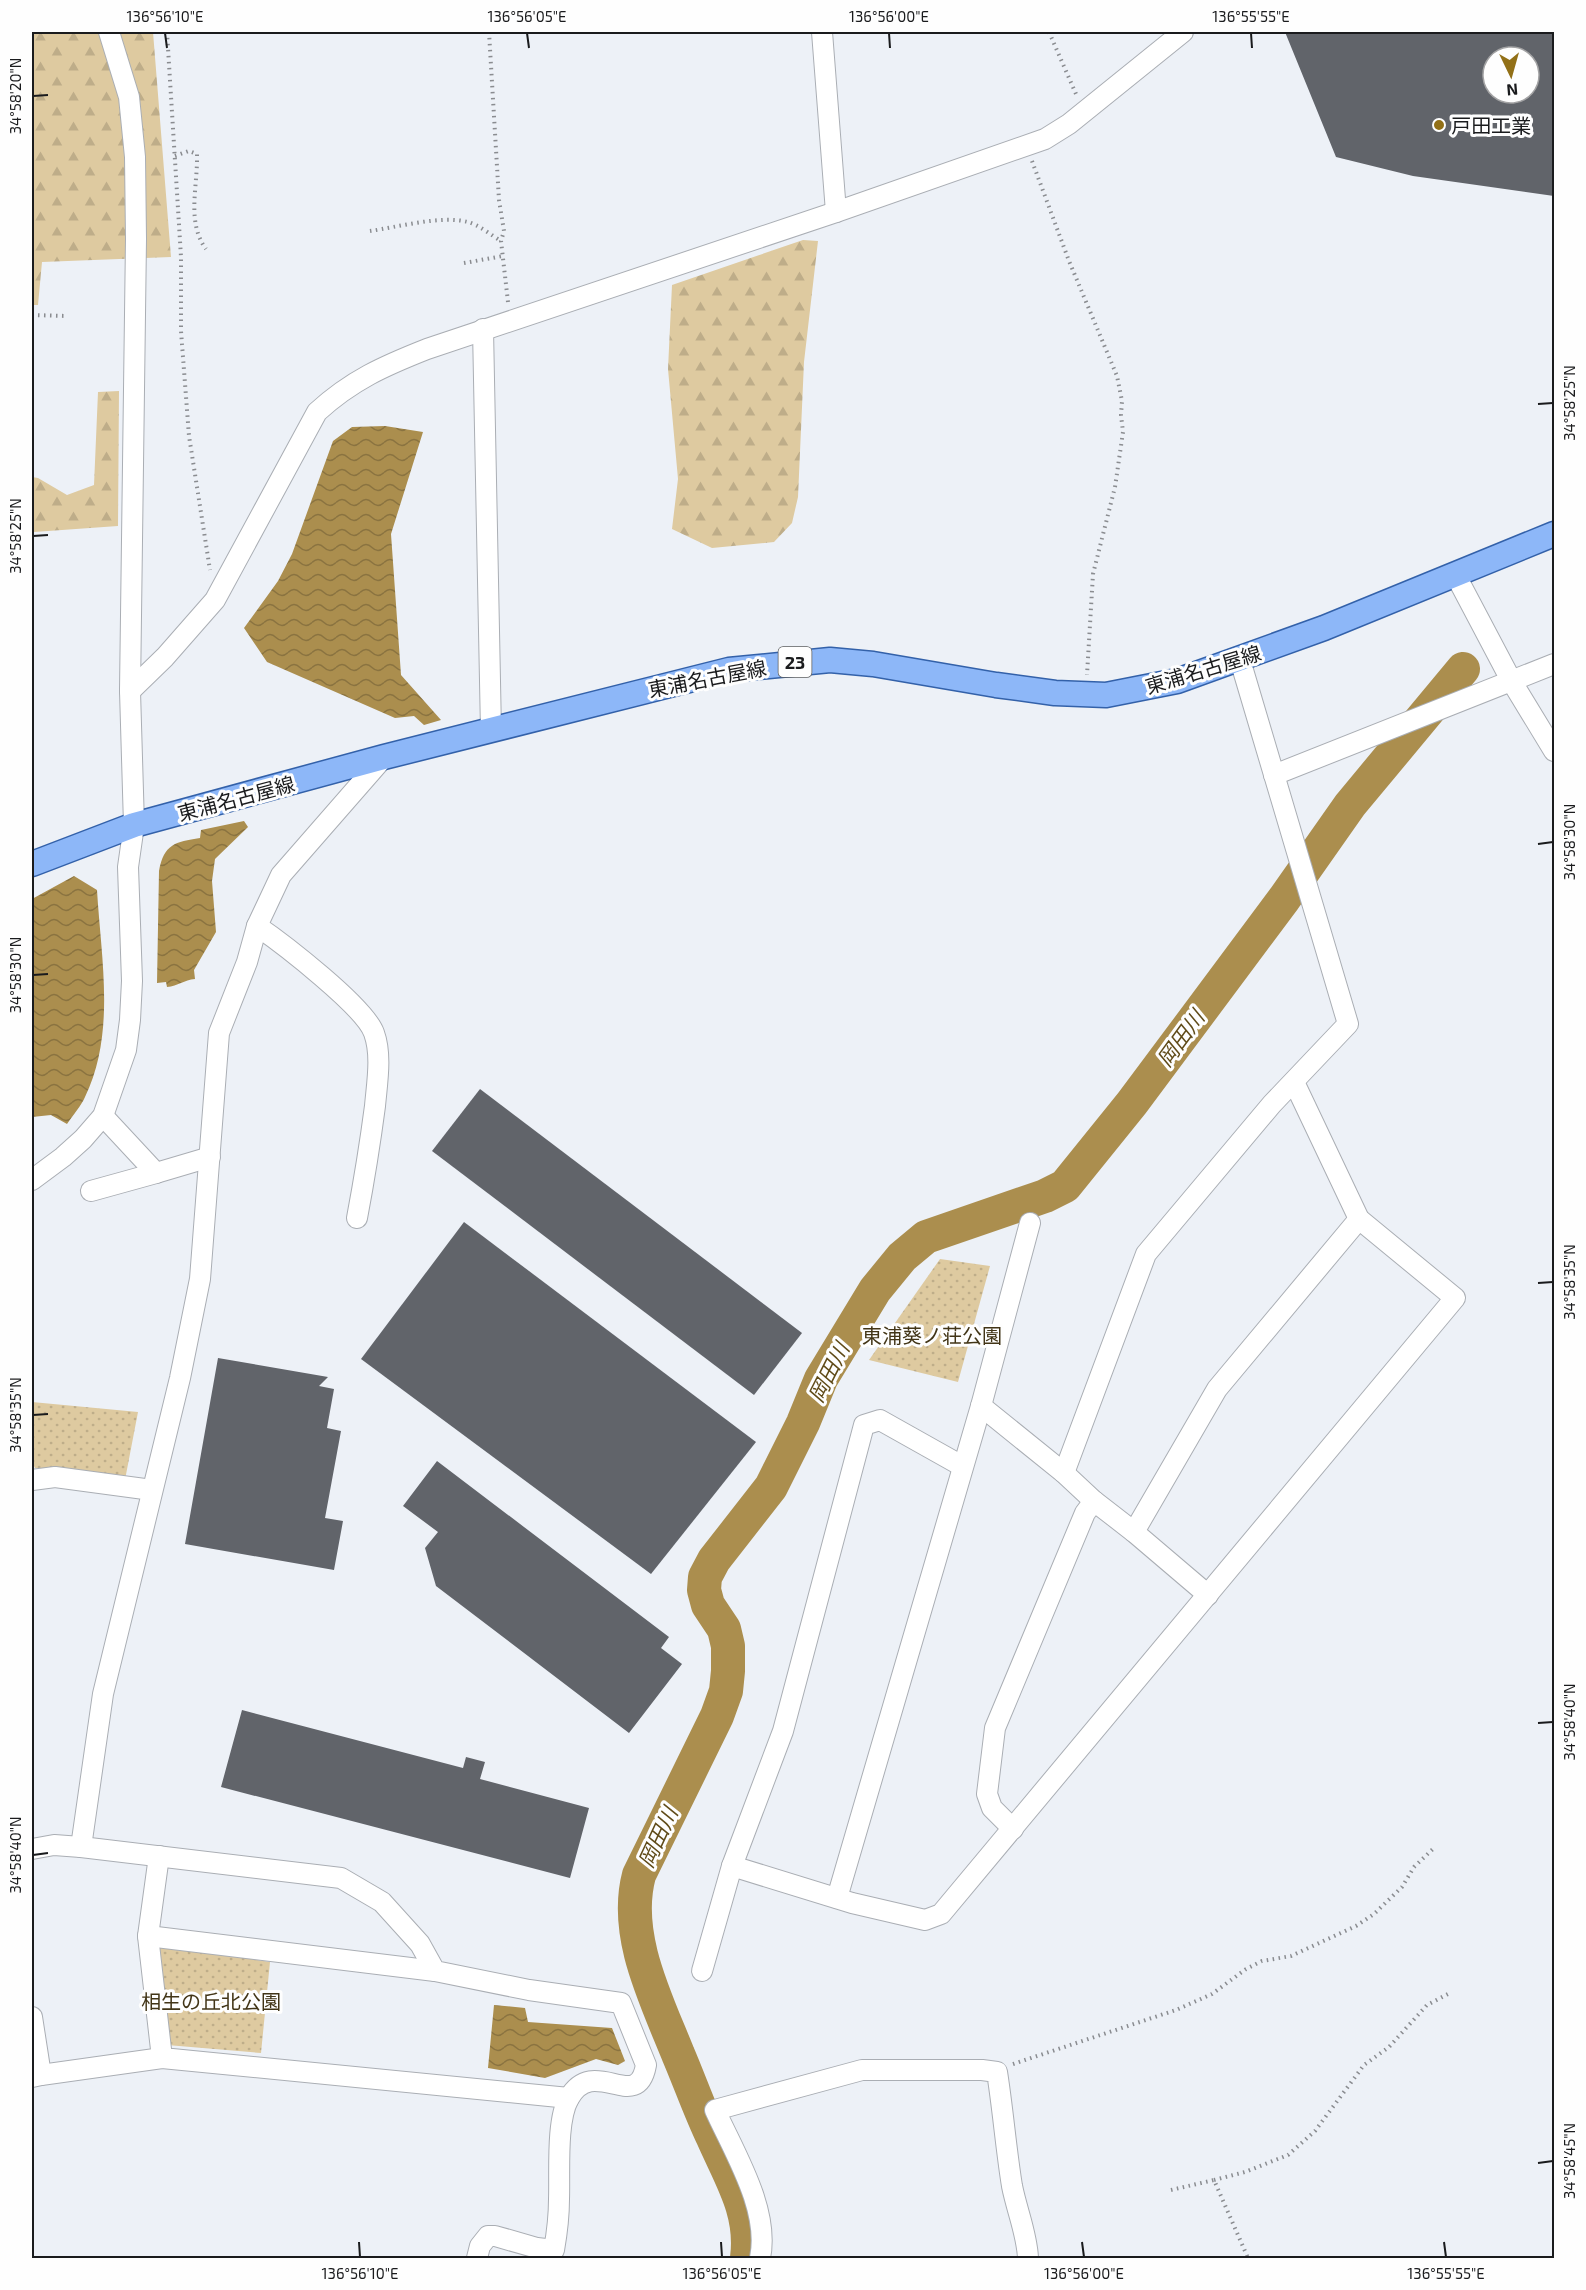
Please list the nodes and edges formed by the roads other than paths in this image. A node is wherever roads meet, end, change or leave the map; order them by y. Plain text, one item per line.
1 (109, 32) edge
2 (822, 32) edge
3 (1183, 32) edge
4 (836, 212) junction
5 (483, 329) junction
6 (1554, 534) edge
7 (1455, 574) junction
8 (1240, 660) junction
9 (1554, 664) edge
10 (1512, 682) junction
11 (130, 691) junction
12 (491, 731) junction
13 (1554, 751) edge
14 (384, 757) junction
15 (1274, 776) junction
16 (134, 825) junction
17 (32, 864) edge
18 (257, 926) junction
19 (1294, 1082) junction
20 (103, 1116) junction
21 (210, 1157) junction
22 (156, 1173) junction
23 (32, 1180) edge
24 (91, 1191) dead end
25 (357, 1218) dead end
26 (1359, 1219) junction
27 (1030, 1222) dead end
28 (981, 1406) junction
29 (962, 1466) junction
30 (1064, 1473) junction
31 (32, 1480) edge
32 (152, 1490) junction
33 (1094, 1501) junction
34 (1134, 1532) junction
35 (1208, 1595) junction
36 (1013, 1829) junction
37 (81, 1846) junction
38 (32, 1848) edge
39 (159, 1857) junction
40 (732, 1866) junction
41 (837, 1898) junction
42 (148, 1936) junction
43 (435, 1971) junction
44 (702, 1971) dead end
45 (32, 2017) edge
46 (162, 2058) junction
47 (36, 2076) edge
48 (569, 2098) junction
49 (477, 2259) edge
50 (760, 2259) edge
51 (1028, 2259) edge

1 - 11 street
2 - 4 street
3 - 4 street
4 - 5 street
5 - 11 street
5 - 12 street
6 - 7 main road, 東浦名古屋線 / 23
7 - 8 main road, 東浦名古屋線 / 23
7 - 10 street
8 - 12 main road, 東浦名古屋線 / 23
8 - 15 street
9 - 10 street
10 - 13 street
10 - 15 street
11 - 16 street
12 - 14 main road, 東浦名古屋線 / 23
14 - 16 main road, 東浦名古屋線 / 23
14 - 18 street
15 - 19 street
16 - 17 main road, 東浦名古屋線 / 23
16 - 20 street
18 - 21 street
18 - 25 street
19 - 26 street
19 - 30 street
20 - 22 street
20 - 23 street
21 - 22 street
21 - 32 street
22 - 24 street
26 - 34 street
26 - 35 street
27 - 28 street
28 - 29 street
28 - 30 street
29 - 40 street
29 - 41 street
30 - 33 street
31 - 32 street
32 - 37 street
33 - 34 street
33 - 36 street
34 - 35 street
35 - 36 street
36 - 41 street
37 - 38 street
37 - 39 street
39 - 42 street
39 - 43 street
40 - 41 street
40 - 44 street
42 - 43 street
42 - 46 street
43 - 48 street
45 - 47 street
46 - 47 street
46 - 48 street
48 - 49 street
50 - 51 street

